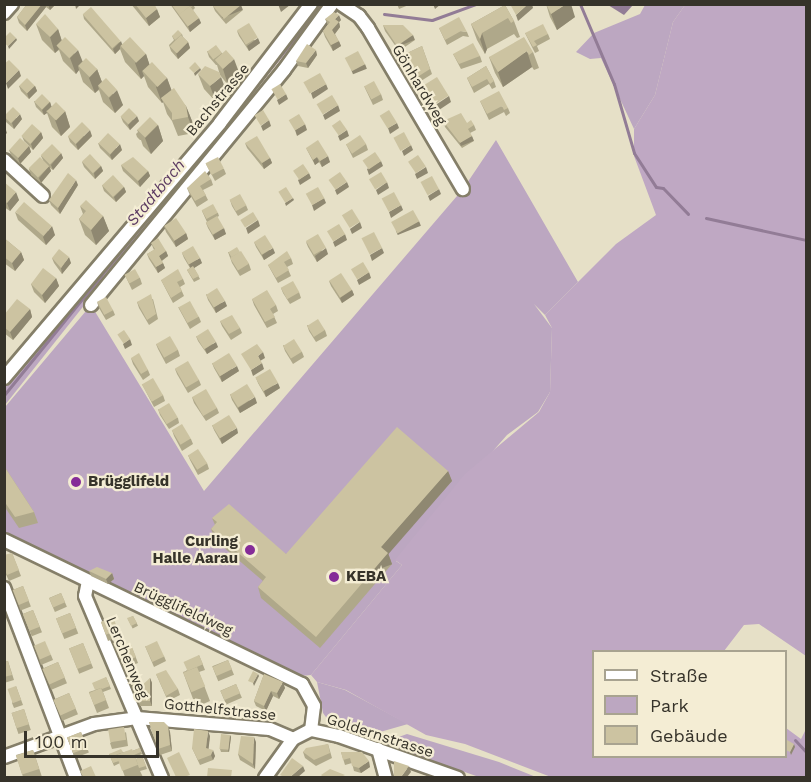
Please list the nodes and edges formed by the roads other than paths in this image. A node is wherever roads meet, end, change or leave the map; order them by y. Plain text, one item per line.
1 (12, 4) edge
2 (311, 4) edge
3 (332, 4) edge
4 (341, 4) edge
5 (4, 13) edge
6 (4, 160) edge
7 (463, 189) dead end
8 (43, 196) dead end
9 (91, 305) dead end
10 (4, 378) edge
11 (4, 540) edge
12 (88, 581) junction
13 (4, 588) edge
14 (136, 718) junction
15 (311, 730) junction
16 (62, 735) junction
17 (292, 739) junction
18 (378, 749) junction
19 (4, 757) edge
20 (76, 777) edge
21 (162, 777) edge
22 (265, 777) edge
23 (386, 777) edge
24 (458, 777) edge

1 - 5 street
2 - 10 street, Bachstrasse
3 - 9 street
4 - 7 street, Gönhardweg
6 - 8 street
11 - 12 street, Brügglifeldweg
12 - 14 street, Lerchenweg
12 - 15 street, Brügglifeldweg
13 - 16 street
14 - 16 street, Gotthelfstrasse
14 - 17 street, Gotthelfstrasse
14 - 21 street, Lerchenweg
15 - 17 street, Goldernstrasse
15 - 18 street, Goldernstrasse
16 - 19 street, Gotthelfstrasse
16 - 20 street
17 - 22 street
18 - 23 street
18 - 24 street, Goldernstrasse

